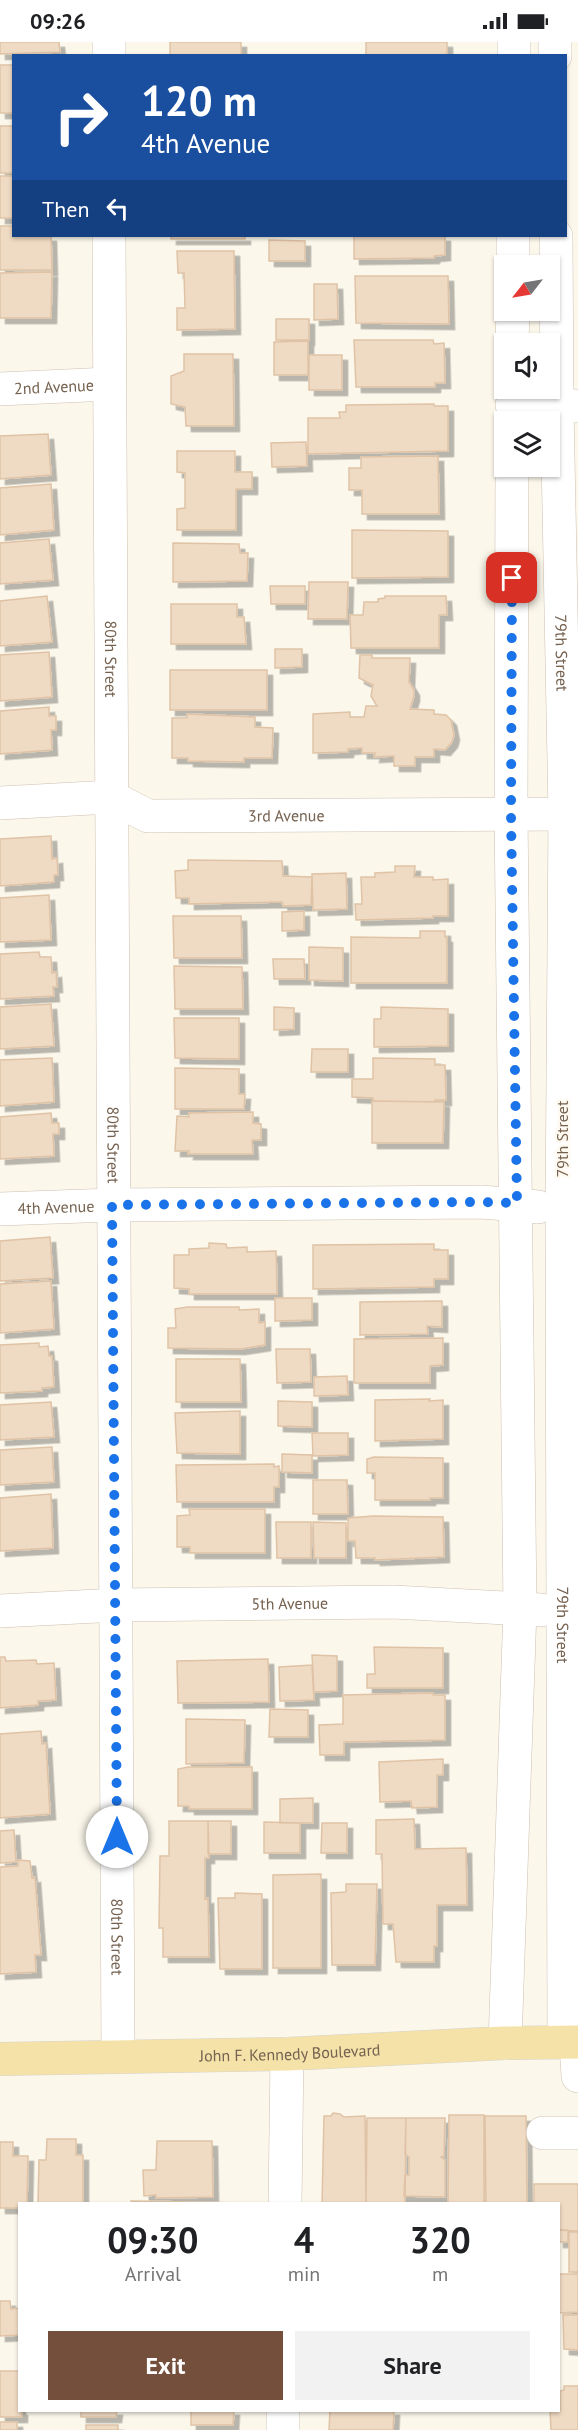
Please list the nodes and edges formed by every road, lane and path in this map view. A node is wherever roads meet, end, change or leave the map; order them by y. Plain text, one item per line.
1 (109, 237) edge
2 (513, 237) edge
3 (556, 237) edge
4 (513, 255) edge
5 (109, 384) junction
6 (0, 389) edge
7 (512, 405) edge
8 (567, 405) edge
9 (512, 477) edge
10 (111, 797) junction
11 (0, 803) edge
12 (511, 814) junction
13 (571, 814) edge
14 (517, 1203) junction
15 (112, 1205) junction
16 (0, 1209) edge
17 (570, 1211) edge
18 (117, 1605) junction
19 (520, 1609) junction
20 (0, 1611) edge
21 (570, 1611) edge
22 (505, 2043) junction
23 (573, 2043) edge
24 (287, 2054) junction
25 (117, 2055) junction
26 (0, 2059) edge
27 (578, 2076) edge
28 (543, 2133) dead end
29 (578, 2133) edge
30 (285, 2202) edge
31 (283, 2412) edge
32 (283, 2430) edge

1 - 5 street, 80th Street
2 - 4 street
3 - 8 street, 79th Street
5 - 6 street, 2nd Avenue
5 - 10 street, 80th Street
7 - 8 street
8 - 13 street, 79th Street
9 - 12 street
10 - 11 street
10 - 12 street, 3rd Avenue
10 - 15 street, 80th Street
12 - 13 street, 3rd Avenue
12 - 14 street
13 - 17 street, 79th Street
14 - 15 street, 4th Avenue
14 - 17 street, 4th Avenue
14 - 19 street
15 - 16 street, 4th Avenue
15 - 18 street, 80th Street
17 - 21 street, 79th Street
18 - 19 street, 5th Avenue
18 - 20 street, 5th Avenue
18 - 25 street, 80th Street
19 - 21 street, 5th Avenue
19 - 22 street
21 - 23 street, 79th Street
22 - 23 main road, John F. Kennedy Boulevard
22 - 24 main road, John F. Kennedy Boulevard
23 - 27 street, 79th Street
24 - 25 main road, John F. Kennedy Boulevard
24 - 30 street
25 - 26 main road, John F. Kennedy Boulevard
28 - 29 street
31 - 32 street

